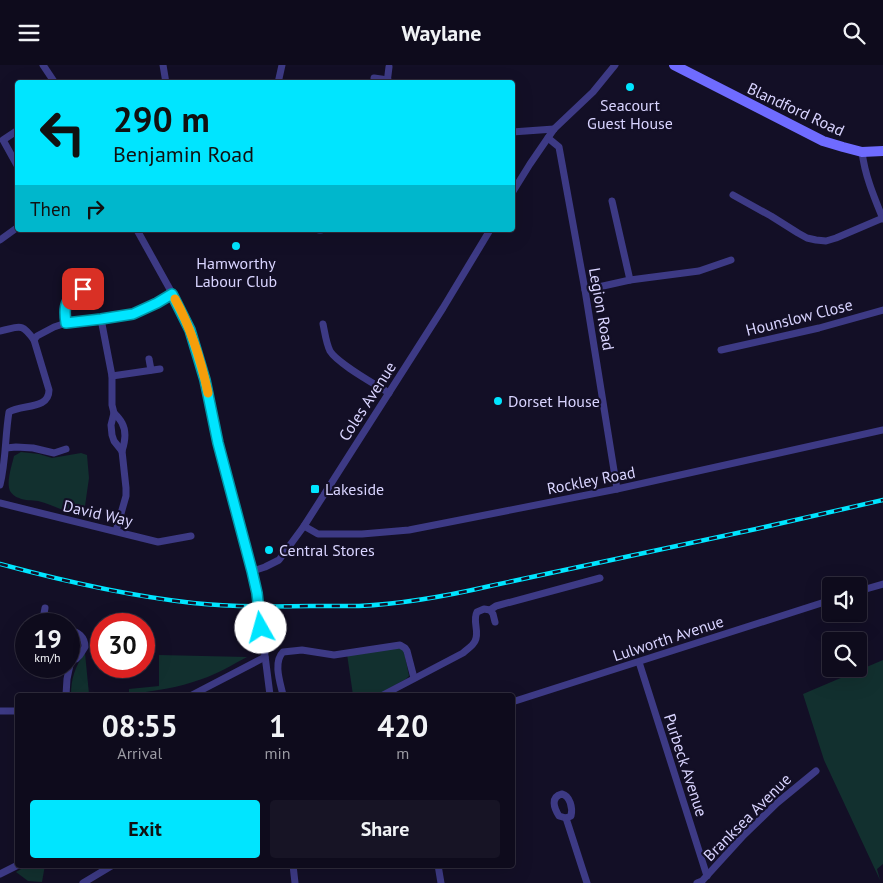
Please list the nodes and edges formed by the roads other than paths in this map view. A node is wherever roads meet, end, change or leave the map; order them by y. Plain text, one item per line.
1 (43, 65) edge
2 (163, 65) edge
3 (282, 65) edge
4 (614, 65) edge
5 (674, 65) edge
6 (389, 67) dead end
7 (374, 78) dead end
8 (53, 80) edge
9 (166, 80) edge
10 (279, 80) edge
11 (383, 80) edge
12 (387, 80) edge
13 (554, 129) junction
14 (15, 132) edge
15 (515, 132) edge
16 (548, 138) junction
17 (883, 151) edge
18 (862, 152) junction
19 (15, 162) edge
20 (515, 188) edge
21 (733, 195) dead end
22 (612, 201) dead end
23 (883, 218) edge
24 (15, 229) edge
25 (138, 232) edge
26 (489, 232) edge
27 (0, 239) edge
28 (731, 260) dead end
29 (80, 276) dead end
30 (630, 280) junction
31 (585, 290) junction
32 (172, 294) junction
33 (883, 310) edge
34 (101, 319) junction
35 (66, 323) junction
36 (323, 324) dead end
37 (0, 331) edge
38 (34, 340) junction
39 (721, 350) dead end
40 (149, 359) dead end
41 (160, 369) dead end
42 (151, 370) junction
43 (112, 376) junction
44 (389, 393) junction
45 (114, 413) junction
46 (883, 430) edge
47 (3, 431) edge
48 (6, 448) junction
49 (66, 449) dead end
50 (122, 451) junction
51 (0, 485) edge
52 (617, 489) junction
53 (0, 503) edge
54 (304, 526) junction
55 (116, 531) junction
56 (191, 536) dead end
57 (252, 571) junction
58 (600, 578) dead end
59 (883, 584) edge
60 (867, 589) edge
61 (822, 603) edge
62 (44, 608) dead end
63 (490, 610) junction
64 (44, 613) edge
65 (495, 621) dead end
66 (80, 634) edge
67 (80, 655) edge
68 (265, 657) junction
69 (639, 662) junction
70 (67, 678) edge
71 (414, 678) junction
72 (66, 693) edge
73 (196, 693) edge
74 (270, 693) edge
75 (283, 693) edge
76 (387, 693) edge
77 (515, 702) edge
78 (0, 711) edge
79 (15, 711) edge
80 (816, 771) dead end
81 (566, 818) dead end
82 (15, 866) edge
83 (108, 868) edge
84 (293, 868) edge
85 (438, 868) edge
86 (0, 874) edge
87 (707, 876) junction
88 (83, 883) edge
89 (295, 883) edge
90 (441, 883) edge
91 (587, 883) edge
92 (697, 883) edge

1 - 8 street
2 - 9 street
3 - 10 street
4 - 13 street
5 - 18 main road, Blandford Road
6 - 12 street
7 - 11 street
13 - 15 street
13 - 16 street
14 - 19 street
16 - 20 street
16 - 31 street, Legion Road
17 - 18 main road, Blandford Road
18 - 23 street
21 - 23 street
22 - 30 street
24 - 27 street
25 - 32 street
26 - 44 street, Coles Avenue
28 - 30 street
29 - 35 street
30 - 31 street
31 - 52 street, Legion Road
32 - 34 street
32 - 57 street
33 - 39 street, Hounslow Close
34 - 35 street
34 - 43 street
35 - 38 street
36 - 44 street
37 - 38 street
38 - 47 street
40 - 42 street
41 - 42 street
42 - 43 street
43 - 45 street
44 - 54 street, Coles Avenue
45 - 50 street
45 - 50 street
46 - 52 street, Rockley Road
47 - 48 street
48 - 49 street
48 - 51 street
50 - 55 street
52 - 54 street, Rockley Road
53 - 55 street, David Way
54 - 57 street, Coles Avenue
55 - 56 street, David Way
57 - 68 street
58 - 63 street
59 - 60 street
61 - 69 street, Lulworth Avenue
62 - 64 street
63 - 65 street
63 - 71 street
66 - 67 street
68 - 73 street
68 - 74 street
69 - 77 street, Lulworth Avenue
69 - 87 street, Purbeck Avenue
70 - 72 street
71 - 75 street
71 - 76 street
78 - 79 street
80 - 87 street, Branksea Avenue
81 - 91 street
82 - 86 street
83 - 88 street
84 - 89 street
85 - 90 street
87 - 92 street, Branksea Avenue

